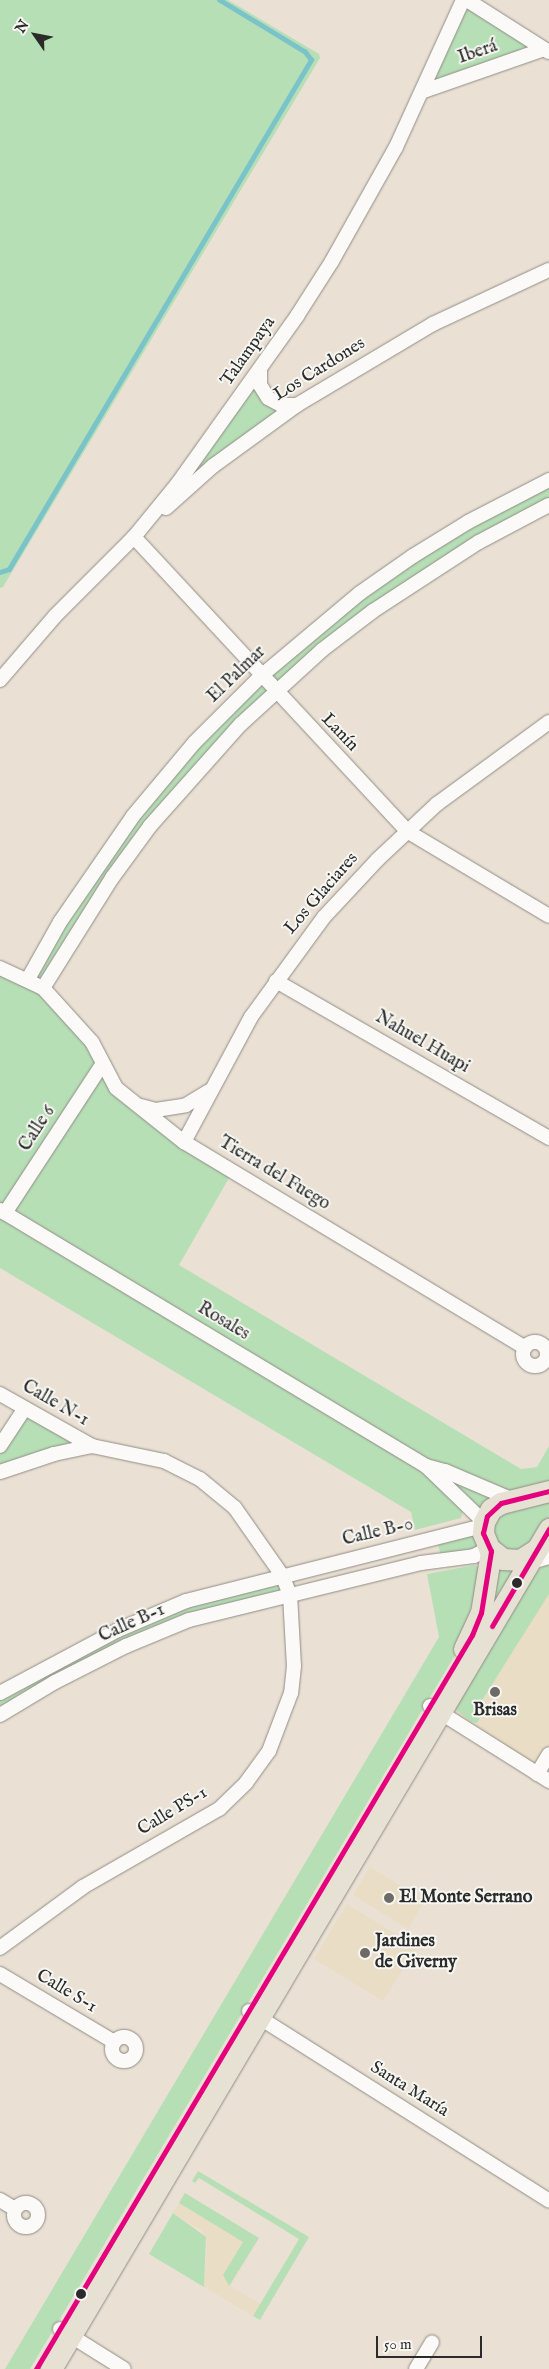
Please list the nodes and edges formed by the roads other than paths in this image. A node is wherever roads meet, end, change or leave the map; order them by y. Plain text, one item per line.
1 (463, 0) edge
2 (467, 0) edge
3 (546, 51) edge
4 (424, 92) junction
5 (549, 270) edge
6 (260, 370) junction
7 (297, 405) junction
8 (549, 480) edge
9 (549, 505) edge
10 (134, 537) junction
11 (261, 676) junction
12 (0, 680) edge
13 (274, 692) junction
14 (549, 722) edge
15 (133, 816) junction
16 (150, 826) junction
17 (407, 831) junction
18 (549, 916) edge
19 (0, 968) edge
20 (28, 978) junction
21 (276, 981) junction
22 (44, 988) junction
23 (102, 1064) junction
24 (208, 1092) junction
25 (134, 1104) junction
26 (549, 1138) edge
27 (184, 1142) junction
28 (2, 1212) edge
29 (525, 1348) dead end
30 (0, 1394) edge
31 (25, 1408) junction
32 (0, 1446) edge
33 (92, 1446) junction
34 (426, 1466) junction
35 (0, 1472) edge
36 (549, 1491) edge
37 (515, 1500) junction
38 (484, 1524) junction
39 (490, 1550) junction
40 (535, 1550) edge
41 (282, 1575) junction
42 (290, 1595) junction
43 (48, 1665) junction
44 (55, 1682) junction
45 (0, 1693) edge
46 (436, 1709) junction
47 (0, 1715) edge
48 (549, 1754) edge
49 (537, 1774) junction
50 (549, 1781) edge
51 (0, 1948) edge
52 (0, 1974) edge
53 (254, 2015) junction
54 (114, 2042) dead end
55 (0, 2200) edge
56 (549, 2201) edge
57 (15, 2209) dead end
58 (65, 2333) junction
59 (432, 2342) dead end
60 (36, 2369) edge
61 (51, 2369) edge
62 (124, 2369) edge
63 (416, 2369) edge

1 - 4 street, Talampaya
2 - 3 street
3 - 4 street, Iberá
4 - 6 street, Talampaya
5 - 7 street, Los Cardones
6 - 7 street
6 - 10 street, Talampaya
7 - 10 street, Los Cardones
8 - 11 street, El Palmar
9 - 13 street
10 - 11 street, Lanín
10 - 12 street, Talampaya
11 - 13 street, Lanín
11 - 15 street, El Palmar
13 - 16 street
13 - 17 street, Lanín
14 - 17 street, Los Glaciares
15 - 16 street
15 - 20 street, El Palmar
16 - 22 street
17 - 18 street, Lanín
17 - 21 street, Los Glaciares
19 - 20 street, Tierra del Fuego
20 - 22 street, Tierra del Fuego
21 - 24 street, Los Glaciares
21 - 26 street, Nahuel Huapi
22 - 23 street, Tierra del Fuego
23 - 25 street, Tierra del Fuego
23 - 28 street, Calle 6
24 - 25 street
24 - 27 street, Los Glaciares
25 - 27 street, Tierra del Fuego
27 - 29 street, Tierra del Fuego
28 - 34 street, Rosales
30 - 31 street, Calle N-1
31 - 32 street
31 - 33 street, Calle N-1
33 - 35 street
33 - 41 street, Calle PS-1
34 - 37 street, Rosales
34 - 38 street, Rosales
36 - 37 main road
37 - 38 main road
37 - 40 main road
38 - 39 main road
38 - 41 street, Calle B-0
39 - 40 main road
39 - 42 street
39 - 46 main road
40 - 46 main road
41 - 42 street, Calle PS-1
41 - 43 street, Calle B-1
42 - 44 street, Calle B-1
42 - 51 street, Calle PS-1
43 - 44 street
43 - 45 street, Calle B-1
44 - 47 street, Calle B-1
46 - 49 street
46 - 53 main road
48 - 49 street
49 - 50 street
52 - 54 street, Calle S-1
53 - 56 street, Santa María
53 - 58 main road
55 - 57 street
58 - 60 main road
58 - 61 main road
58 - 62 street
59 - 63 street

